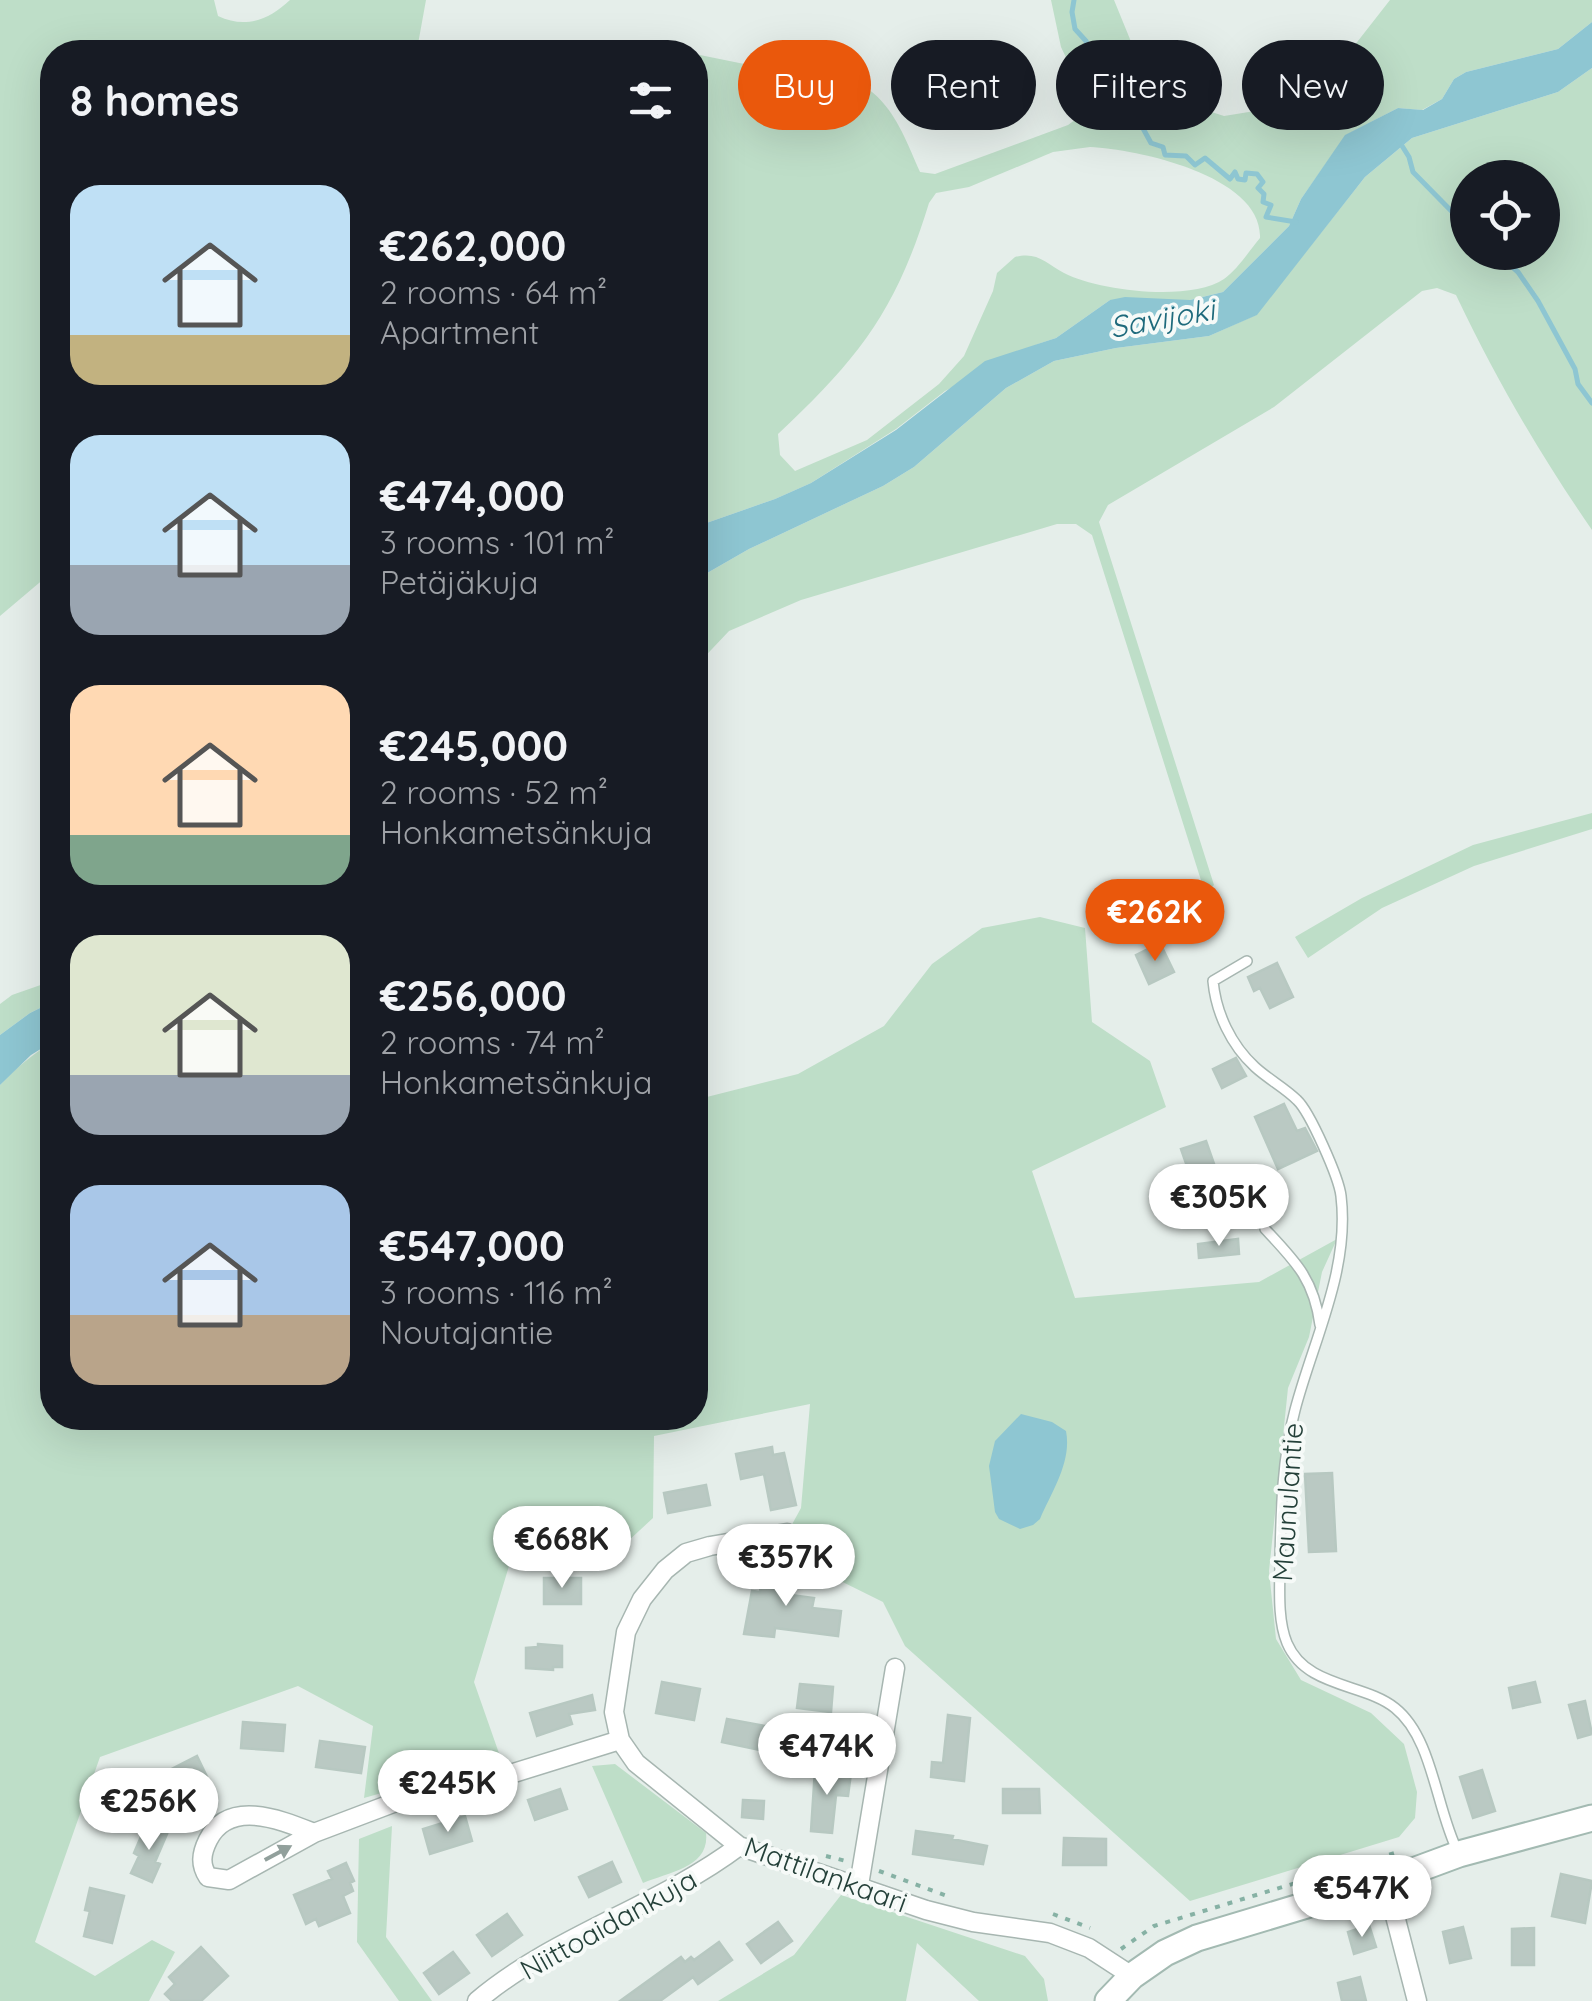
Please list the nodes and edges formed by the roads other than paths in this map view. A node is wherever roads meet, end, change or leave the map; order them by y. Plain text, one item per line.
1 (1247, 961) dead end
2 (1265, 1228) dead end
3 (1321, 1332) junction
4 (788, 1533) dead end
5 (895, 1668) dead end
6 (620, 1740) junction
7 (1592, 1818) edge
8 (314, 1834) junction
9 (739, 1846) junction
10 (1459, 1854) junction
11 (1386, 1881) junction
12 (860, 1885) junction
13 (1132, 1976) junction
14 (477, 2001) edge
15 (1108, 2001) edge
16 (1417, 2001) edge

1 - 3 lane, Maunulantie
2 - 3 lane
3 - 10 lane, Maunulantie
4 - 6 street
5 - 12 street
6 - 8 street
6 - 9 street, Mattilankaari
7 - 10 street
8 -> 8 street
9 - 12 street, Mattilankaari
9 - 14 street, Niittoaidankuja
10 - 11 street
11 - 13 street
11 - 16 street
12 - 13 street, Mattilankaari
13 - 15 street

